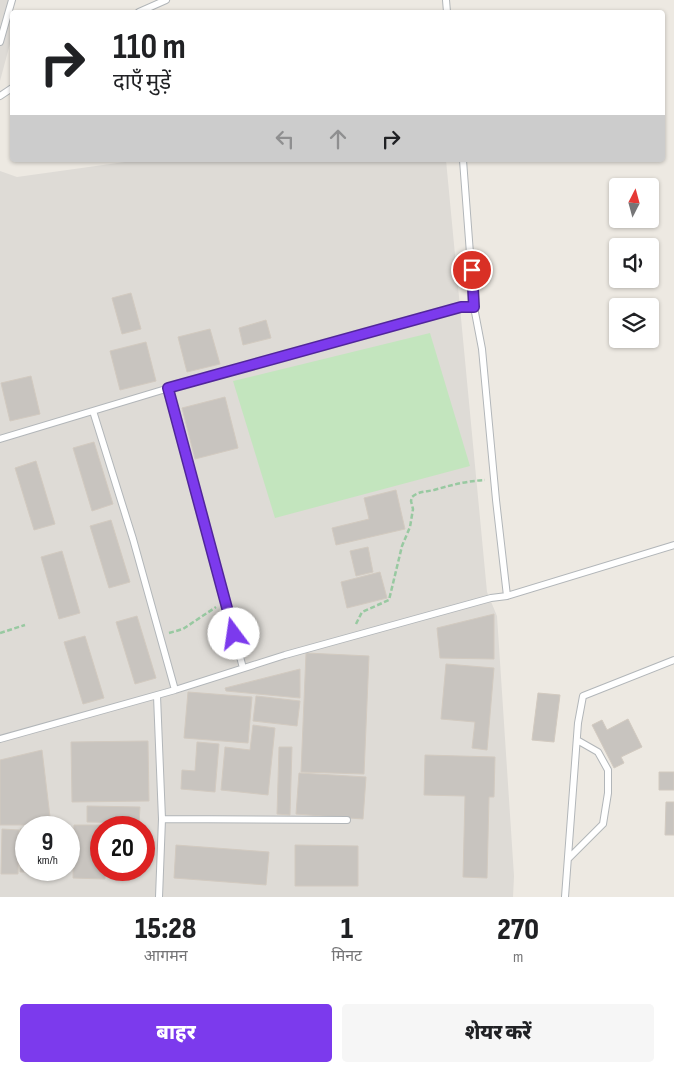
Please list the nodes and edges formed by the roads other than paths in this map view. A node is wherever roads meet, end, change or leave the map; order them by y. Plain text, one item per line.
1 (12, 0) edge
2 (166, 0) edge
3 (144, 10) edge
4 (0, 42) edge
5 (463, 162) edge
6 (474, 307) junction
7 (168, 388) junction
8 (93, 410) junction
9 (0, 439) edge
10 (674, 545) edge
11 (507, 596) junction
12 (674, 660) edge
13 (243, 668) junction
14 (175, 690) junction
15 (157, 696) junction
16 (0, 739) edge
17 (577, 740) junction
18 (162, 819) junction
19 (347, 820) dead end
20 (568, 859) junction
21 (160, 897) edge
22 (565, 897) edge

1 - 4 lane
2 - 3 lane
5 - 6 lane
6 - 7 lane
6 - 11 lane
7 - 8 lane
7 - 13 lane
8 - 9 lane
8 - 14 lane
10 - 11 lane
11 - 13 lane
12 - 17 lane
13 - 14 lane
14 - 15 lane
15 - 16 lane
15 - 18 lane
17 - 20 lane
17 - 20 lane
18 - 19 lane
18 - 21 lane
20 - 22 lane

